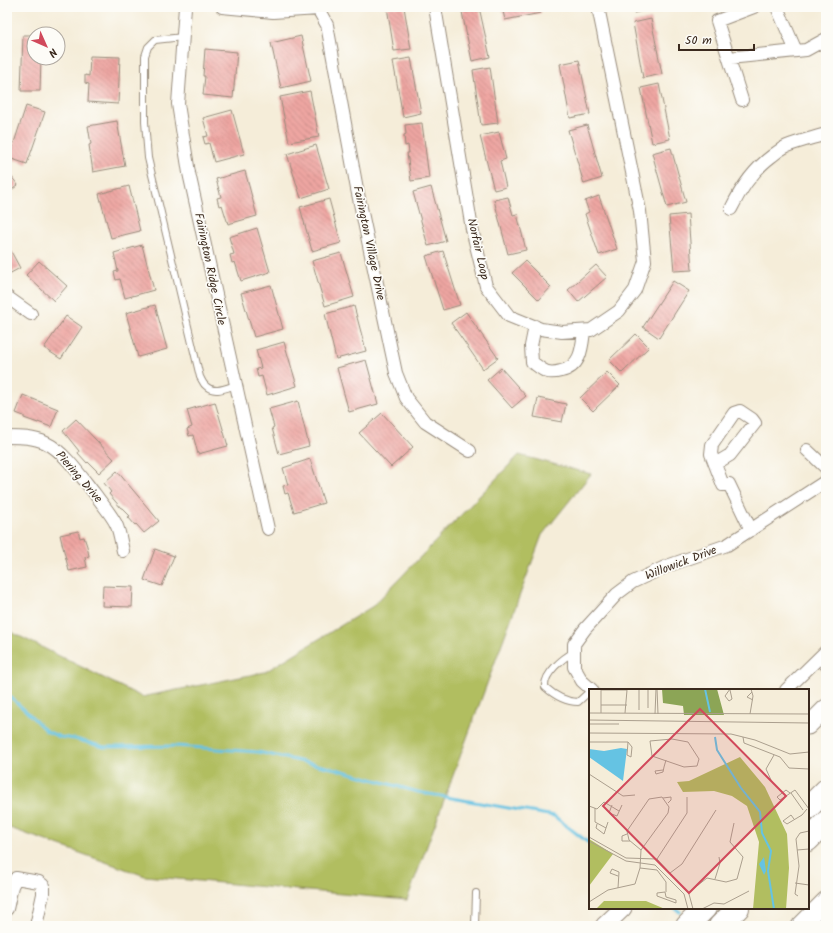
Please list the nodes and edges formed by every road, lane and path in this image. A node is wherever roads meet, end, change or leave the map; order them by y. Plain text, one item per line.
1 (185, 7) edge
2 (222, 7) edge
3 (435, 7) edge
4 (598, 7) edge
5 (754, 7) edge
6 (777, 7) edge
7 (318, 8) edge
8 (183, 37) junction
9 (826, 39) edge
10 (796, 51) junction
11 (730, 58) junction
12 (742, 100) dead end
13 (826, 134) edge
14 (731, 209) dead end
15 (7, 297) edge
16 (31, 314) dead end
17 (535, 326) junction
18 (584, 331) junction
19 (236, 385) junction
20 (7, 437) edge
21 (807, 450) dead end
22 (470, 451) dead end
23 (715, 464) dead end
24 (826, 468) edge
25 (826, 482) edge
26 (268, 529) dead end
27 (751, 530) junction
28 (123, 551) dead end
29 (574, 652) junction
30 (824, 654) edge
31 (826, 669) edge
32 (590, 689) edge
33 (787, 689) edge
34 (589, 692) edge
35 (826, 708) edge
36 (809, 725) edge
37 (826, 790) edge
38 (809, 807) edge
39 (826, 822) edge
40 (809, 839) edge
41 (476, 893) dead end
42 (826, 900) edge
43 (7, 909) edge
44 (622, 909) edge
45 (704, 909) edge
46 (737, 909) edge
47 (36, 926) edge
48 (475, 926) edge
49 (604, 926) edge
50 (687, 926) edge
51 (720, 926) edge
52 (800, 926) edge

1 - 8 street, Fairington Ridge Circle
2 - 7 street
3 - 17 street, Norfair Loop
4 - 18 street, Norfair Loop
5 - 11 street
6 - 10 street
7 - 22 street, Fairington Village Drive
8 - 19 street, Fairington Ridge Circle
8 - 19 lane
9 - 10 street
10 - 11 street
11 - 12 street
13 - 14 street
15 - 16 street
17 - 18 street, Norfair Loop
17 - 18 street
19 - 26 street, Fairington Ridge Circle
20 - 28 street, Piering Drive
21 - 24 street
23 - 27 street
25 - 27 street, Willowick Drive
27 - 29 street, Willowick Drive
29 - 32 street, Willowick Drive
29 - 34 lane
30 - 31 lane
30 - 33 street
35 - 36 street
37 - 38 highway
39 - 40 highway
41 - 48 lane
42 - 52 street
43 - 47 street
44 - 49 street
45 - 50 highway
46 - 51 highway

